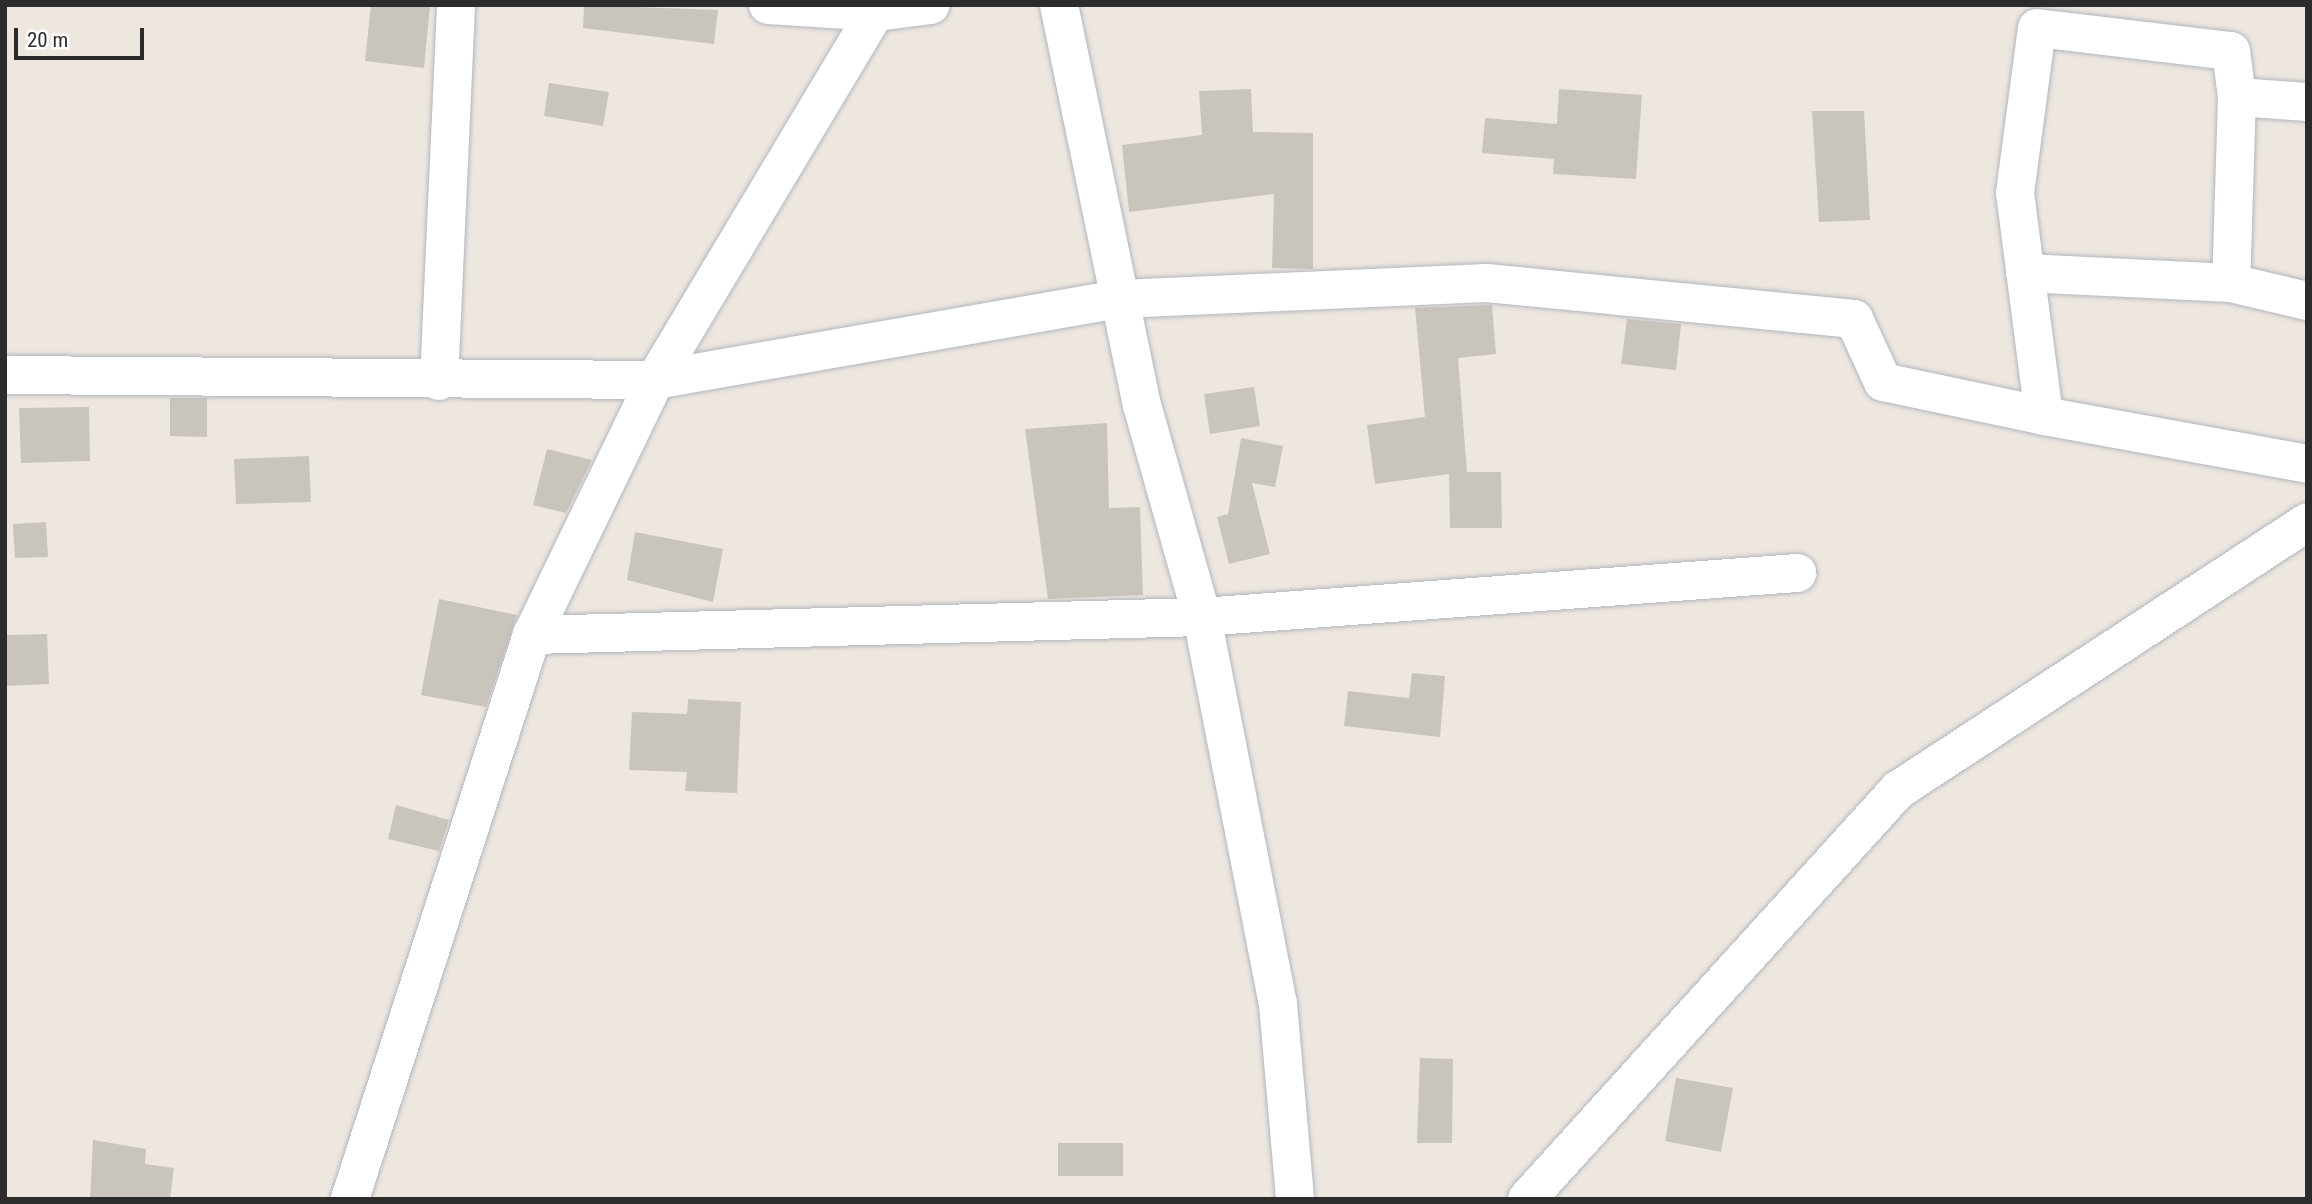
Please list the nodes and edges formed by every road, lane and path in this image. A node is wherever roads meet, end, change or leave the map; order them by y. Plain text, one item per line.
1 (456, 5) edge
2 (768, 5) edge
3 (931, 5) edge
4 (1059, 5) edge
5 (875, 12) junction
6 (2236, 97) junction
7 (2307, 102) edge
8 (2025, 273) junction
9 (2231, 283) junction
10 (1120, 299) junction
11 (2307, 301) edge
12 (5, 375) edge
13 (655, 380) junction
14 (439, 381) junction
15 (2044, 416) junction
16 (2307, 464) edge
17 (2307, 522) edge
18 (1797, 573) dead end
19 (1202, 617) junction
20 (532, 635) junction
21 (350, 1199) edge
22 (1295, 1199) edge
23 (1527, 1199) edge

1 - 14 street
2 - 5 street
3 - 5 street
4 - 10 street
5 - 13 street
6 - 7 street
6 - 8 street
6 - 9 street
8 - 9 street
8 - 15 street
9 - 11 street
10 - 13 street
10 - 15 street
10 - 19 street
12 - 14 street
13 - 14 street
13 - 20 street
15 - 16 street
17 - 23 street
18 - 19 street
19 - 20 street
19 - 22 street
20 - 21 street

